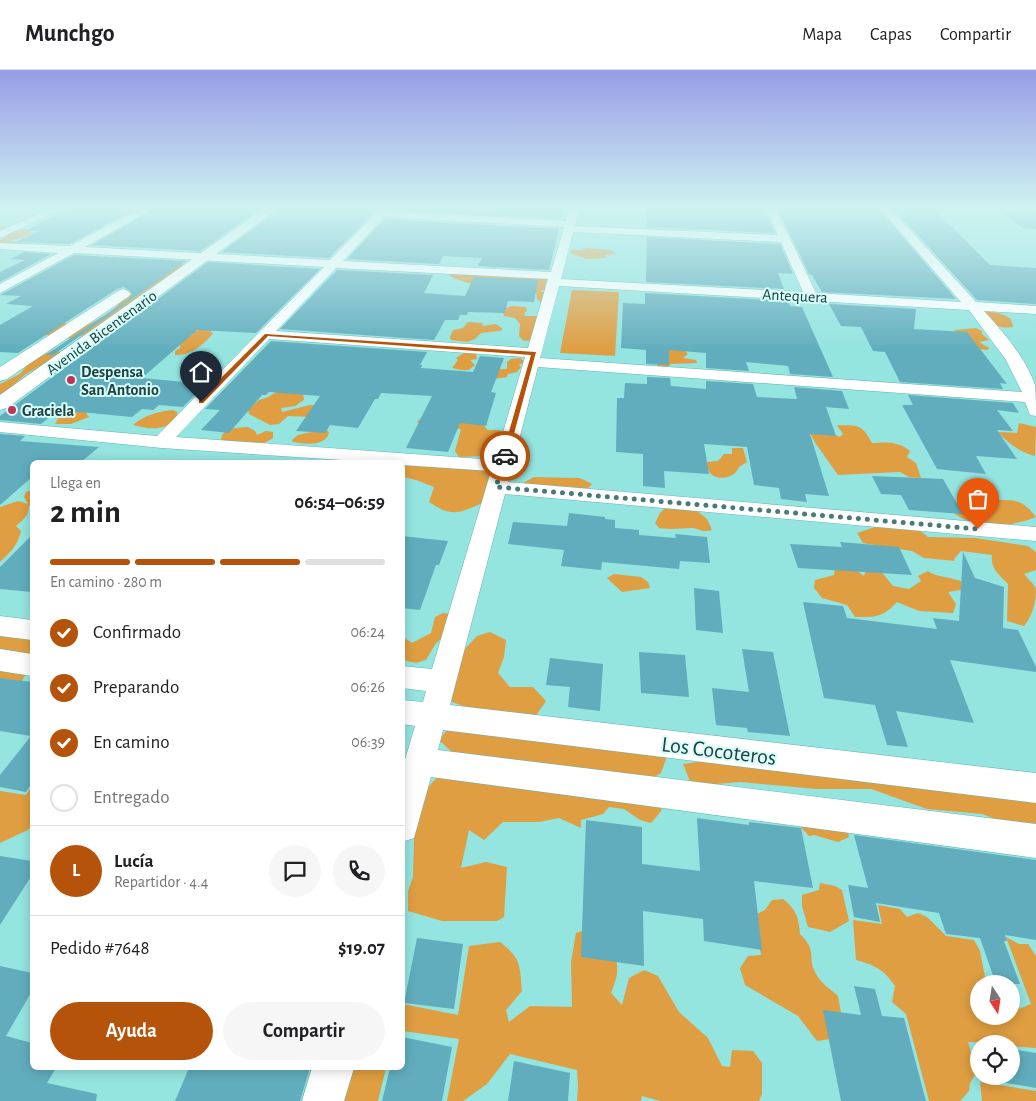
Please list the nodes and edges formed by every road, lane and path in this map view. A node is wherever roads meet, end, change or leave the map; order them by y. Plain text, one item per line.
1 (63, 255) edge
2 (161, 255) edge
3 (208, 255) edge
4 (342, 255) edge
5 (562, 255) edge
6 (792, 255) edge
7 (927, 255) edge
8 (180, 256) junction
9 (204, 258) junction
10 (333, 264) junction
11 (164, 267) dead end
12 (556, 279) junction
13 (139, 283) dead end
14 (0, 289) edge
15 (811, 296) junction
16 (972, 306) junction
17 (1036, 310) edge
18 (267, 335) junction
19 (533, 358) junction
20 (0, 375) edge
21 (1035, 403) edge
22 (0, 404) edge
23 (0, 427) edge
24 (162, 442) junction
25 (335, 460) edge
26 (405, 467) edge
27 (499, 477) junction
28 (1036, 534) edge
29 (0, 626) edge
30 (30, 630) edge
31 (0, 660) edge
32 (30, 665) edge
33 (405, 677) edge
34 (441, 682) junction
35 (405, 712) edge
36 (434, 716) junction
37 (421, 762) junction
38 (1036, 788) edge
39 (405, 816) edge
40 (1036, 841) edge
41 (332, 1070) edge
42 (324, 1101) edge

1 - 14 street
2 - 8 street, Antequera
3 - 9 street, Avenida Bicentenario
4 - 10 street
5 - 12 street
6 - 15 street
7 - 16 street
8 - 9 street, Antequera
8 - 11 street, Avenida Bicentenario
9 - 10 street, Antequera
9 - 22 street, Avenida Bicentenario
10 - 12 street, Antequera
10 - 18 street
12 - 15 street, Antequera
12 - 19 street
13 - 20 street, Avenida Bicentenario
15 - 16 street, Antequera
16 - 17 street, Antequera
16 - 21 street
18 - 19 street
18 - 24 street
19 - 21 street
19 - 27 street
23 - 24 street
24 - 25 street
26 - 27 street
27 - 28 street
27 - 34 street
29 - 30 street
31 - 32 street
33 - 34 street
34 - 36 street
35 - 36 street, Los Cocoteros
36 - 37 street
36 - 38 street, Los Cocoteros
37 - 39 street
37 - 40 street
41 - 42 street

